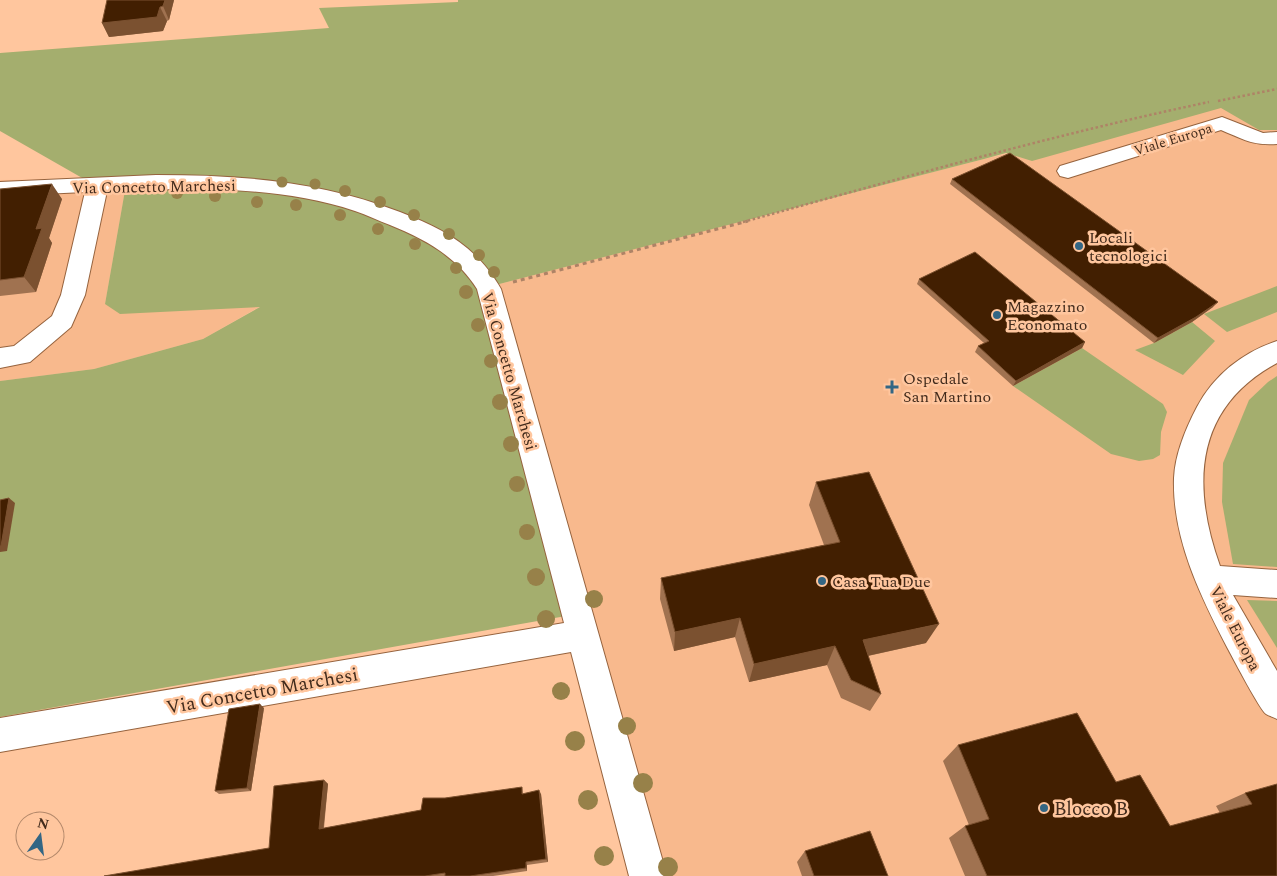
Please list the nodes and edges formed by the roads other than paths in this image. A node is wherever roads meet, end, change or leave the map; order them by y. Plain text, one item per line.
1 (1277, 138) edge
2 (1068, 171) dead end
3 (97, 186) junction
4 (0, 189) edge
5 (1277, 351) edge
6 (0, 358) edge
7 (1211, 579) junction
8 (1277, 584) edge
9 (583, 635) junction
10 (1277, 702) edge
11 (0, 735) edge
12 (648, 876) edge

1 - 2 street, Viale Europa
3 - 4 street, Via Concetto Marchesi
3 - 6 street
3 - 9 street, Via Concetto Marchesi
5 - 7 street, Viale Europa
7 - 8 street, Viale Europa
7 - 10 street, Viale Europa
9 - 11 street, Via Concetto Marchesi
9 - 12 street, Via Concetto Marchesi

